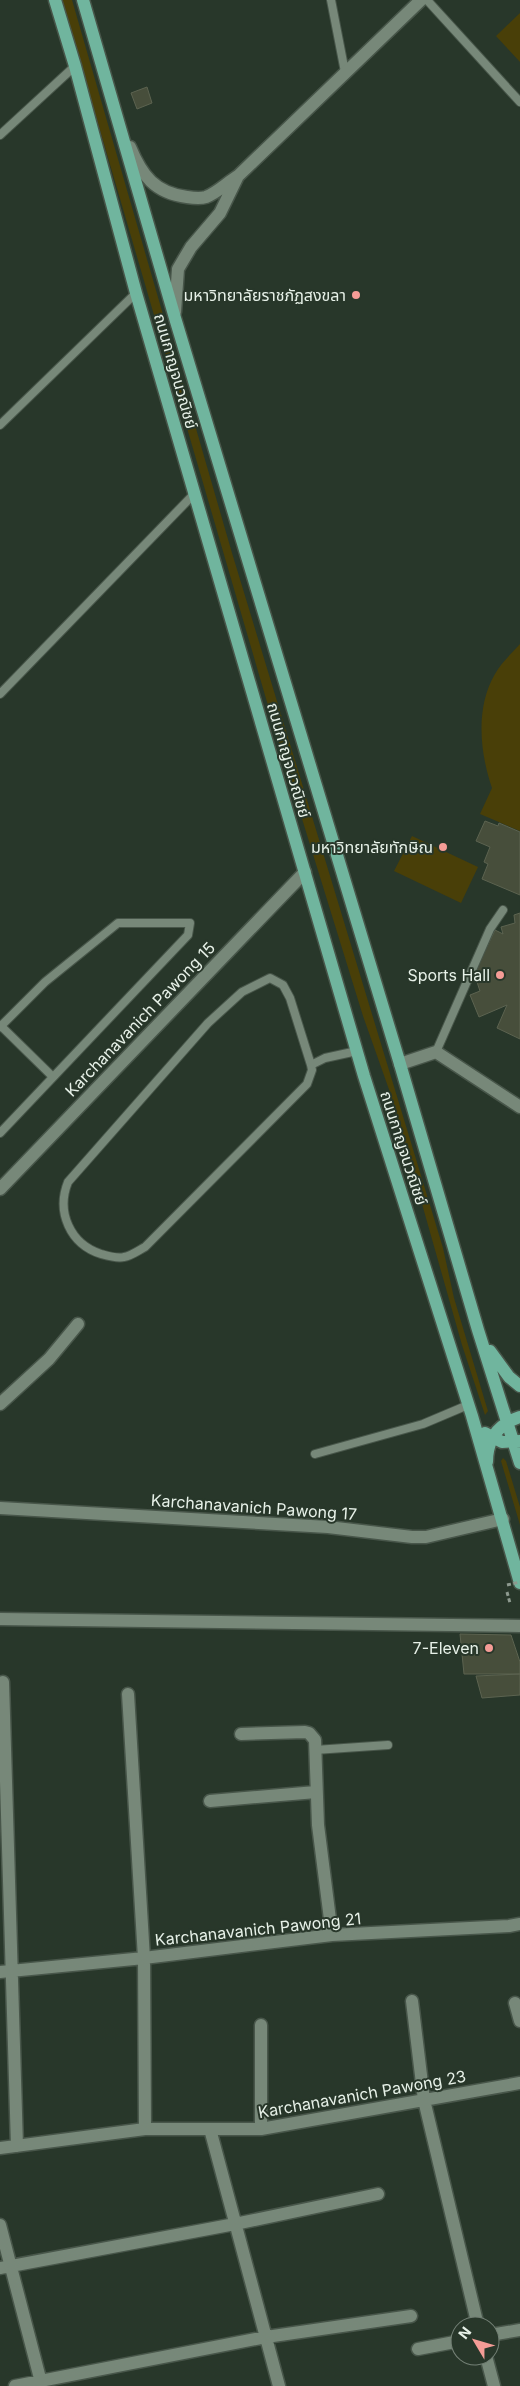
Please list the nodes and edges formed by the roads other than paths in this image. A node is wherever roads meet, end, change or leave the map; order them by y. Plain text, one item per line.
1 (55, 0) edge
2 (82, 0) edge
3 (331, 0) edge
4 (421, 0) edge
5 (427, 0) edge
6 (75, 66) junction
7 (345, 72) junction
8 (520, 102) edge
9 (112, 104) junction
10 (0, 135) edge
11 (238, 176) junction
12 (136, 293) junction
13 (175, 318) junction
14 (0, 425) edge
15 (195, 494) junction
16 (0, 694) edge
17 (305, 872) junction
18 (503, 910) dead end
19 (0, 1026) edge
20 (357, 1051) junction
21 (436, 1052) junction
22 (400, 1064) junction
23 (311, 1065) junction
24 (53, 1077) junction
25 (520, 1107) edge
26 (0, 1133) edge
27 (0, 1189) edge
28 (78, 1324) dead end
29 (478, 1330) junction
30 (520, 1386) edge
31 (0, 1404) edge
32 (470, 1410) junction
33 (514, 1419) edge
34 (492, 1438) junction
35 (517, 1441) edge
36 (315, 1454) dead end
37 (520, 1463) edge
38 (487, 1469) junction
39 (0, 1508) edge
40 (503, 1519) junction
41 (520, 1583) edge
42 (0, 1619) edge
43 (520, 1626) edge
44 (3, 1682) dead end
45 (128, 1694) dead end
46 (241, 1734) dead end
47 (388, 1745) dead end
48 (315, 1750) junction
49 (316, 1792) junction
50 (210, 1801) dead end
51 (520, 1924) edge
52 (332, 1935) junction
53 (144, 1958) junction
54 (6, 1972) edge
55 (412, 2001) dead end
56 (515, 2003) dead end
57 (520, 2021) edge
58 (261, 2025) dead end
59 (520, 2083) edge
60 (424, 2100) junction
61 (145, 2129) junction
62 (210, 2129) junction
63 (261, 2129) junction
64 (16, 2146) junction
65 (0, 2148) edge
66 (378, 2194) dead end
67 (235, 2224) junction
68 (0, 2225) edge
69 (5, 2267) edge
70 (411, 2316) dead end
71 (476, 2316) edge
72 (520, 2330) edge
73 (500, 2333) edge
74 (266, 2337) junction
75 (450, 2343) edge
76 (418, 2349) dead end
77 (489, 2366) edge
78 (41, 2384) edge
79 (16, 2386) edge
80 (278, 2386) edge
81 (494, 2386) edge

1 - 6 main road, ถนนกาญจนวณิชย์
2 - 9 main road, ถนนกาญจนวณิชย์
3 - 7 lane
4 - 7 street
5 - 8 lane
6 - 10 lane
6 - 12 main road, ถนนกาญจนวณิชย์
7 - 11 street
9 - 11 street
9 - 13 main road, ถนนกาญจนวณิชย์
11 - 13 street
12 - 14 lane
12 - 15 main road, ถนนกาญจนวณิชย์
13 - 22 main road, ถนนกาญจนวณิชย์
15 - 16 lane
15 - 17 main road, ถนนกาญจนวณิชย์
17 - 20 main road, ถนนกาญจนวณิชย์
17 - 27 street, Karchanavanich Pawong 15
18 - 21 lane
19 - 24 lane
19 - 24 lane
20 - 23 lane
20 - 32 main road, ถนนกาญจนวณิชย์
21 - 22 street
21 - 25 street
22 - 29 main road, ถนนกาญจนวณิชย์
23 - 23 lane
24 - 26 lane
28 - 31 street
29 - 30 main road
29 - 33 main road, ถนนกาญจนวณิชย์
32 - 34 main road
32 - 36 lane
32 - 38 main road, ถนนกาญจนวณิชย์
33 - 34 main road
33 - 35 main road, ถนนกาญจนวณิชย์
34 - 35 main road
34 - 38 main road
35 - 37 main road, ถนนกาญจนวณิชย์
38 - 40 main road, ถนนกาญจนวณิชย์
39 - 40 street, Karchanavanich Pawong 17
40 - 41 main road, ถนนกาญจนวณิชย์
42 - 43 street
44 - 54 street
45 - 53 street
46 - 48 street
47 - 48 lane
48 - 49 street
49 - 50 street
49 - 52 street
51 - 52 street, Karchanavanich Pawong 21
52 - 53 street, Karchanavanich Pawong 21
53 - 54 street, Karchanavanich Pawong 21
53 - 61 street
54 - 64 street
55 - 60 street
56 - 57 street
58 - 63 street
59 - 60 street, Karchanavanich Pawong 23
60 - 63 street, Karchanavanich Pawong 23
60 - 71 street
61 - 62 street, Karchanavanich Pawong 23
61 - 64 street, Karchanavanich Pawong 23
62 - 63 street, Karchanavanich Pawong 23
62 - 67 street
64 - 65 street, Karchanavanich Pawong 23
66 - 67 street
67 - 69 street
67 - 74 street
68 - 69 street
69 - 78 street
70 - 74 street
72 - 73 street
74 - 78 street
74 - 80 street
75 - 76 street
77 - 81 street
78 - 79 street

